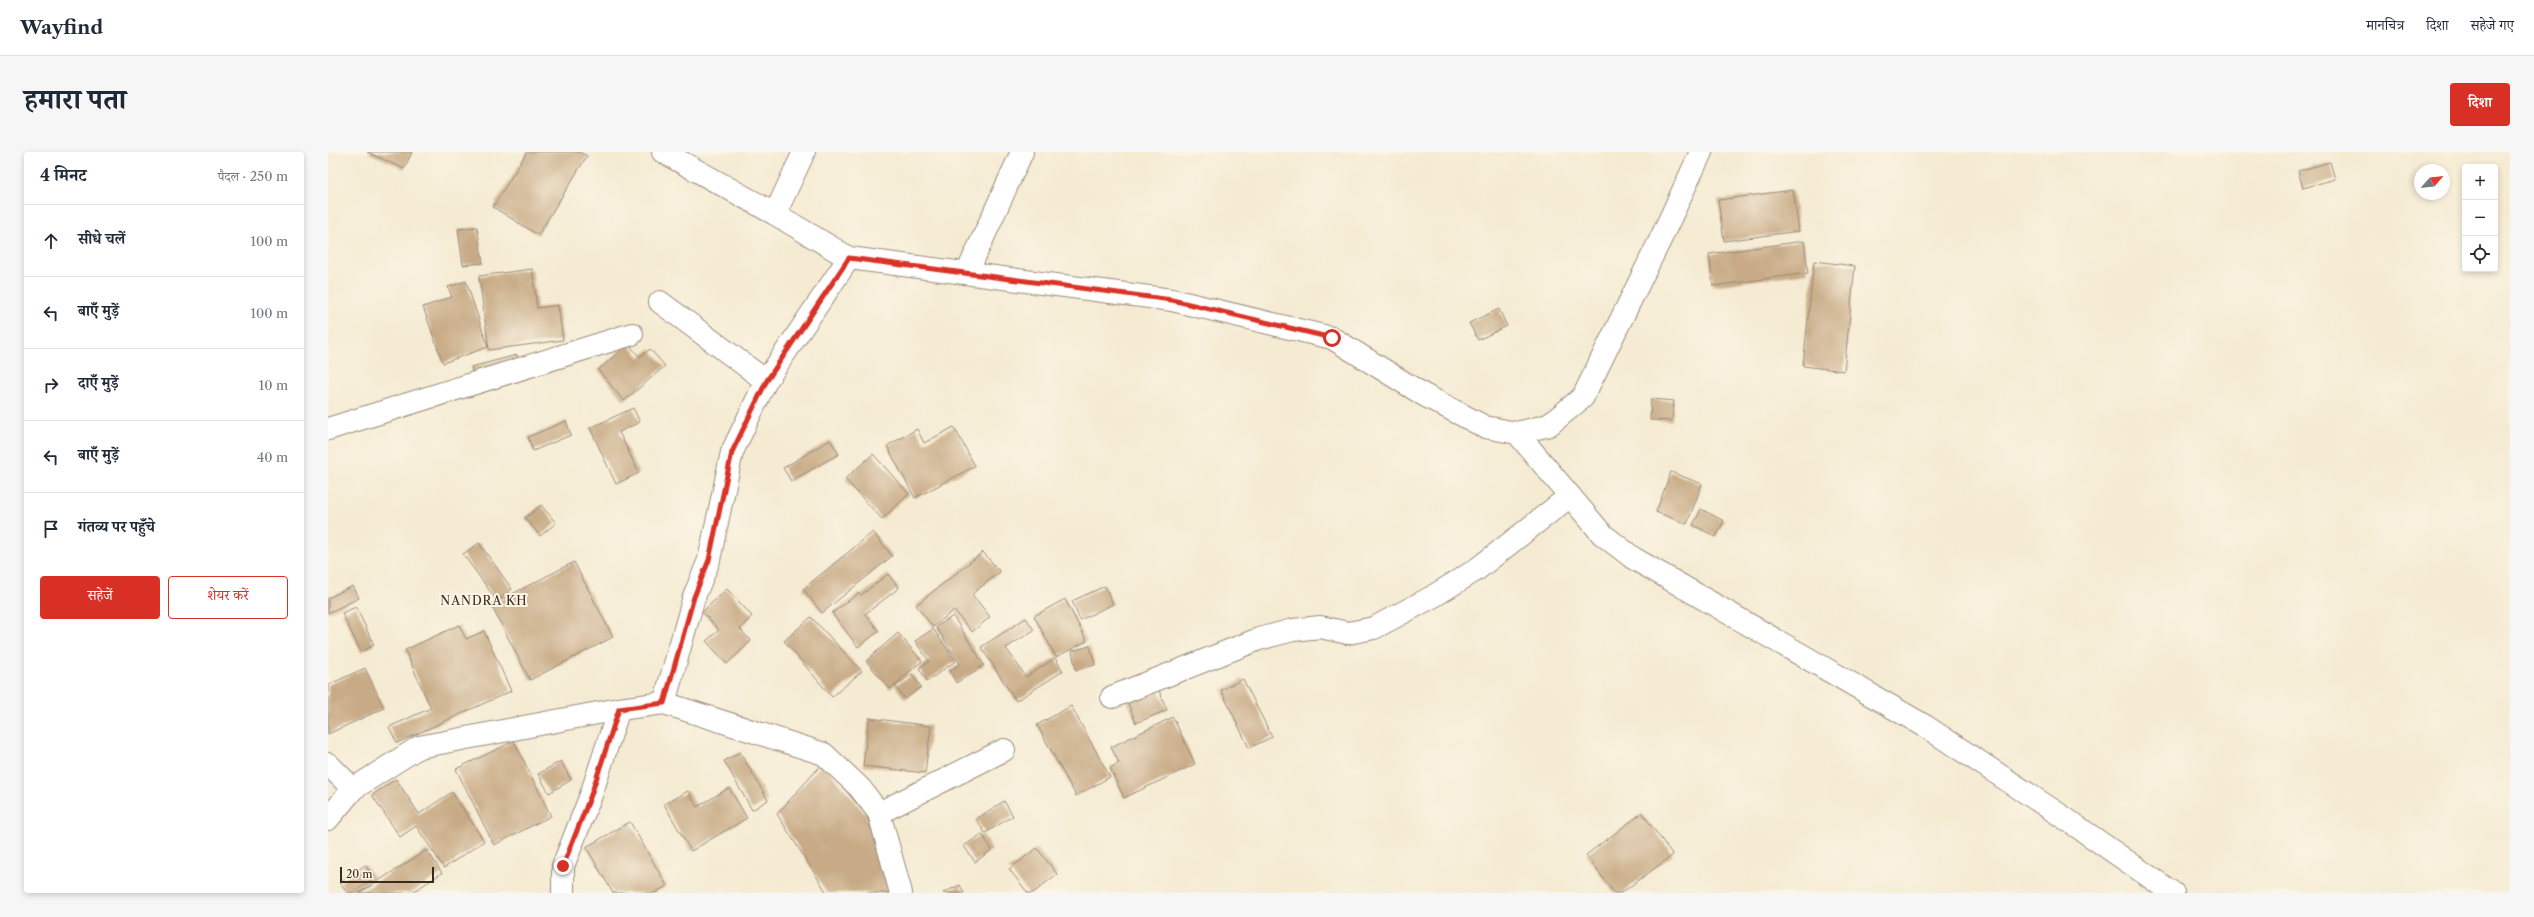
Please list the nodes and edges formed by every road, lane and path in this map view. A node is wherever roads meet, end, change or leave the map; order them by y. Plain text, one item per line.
1 (663, 152) edge
2 (804, 152) edge
3 (1022, 152) edge
4 (1701, 152) edge
5 (775, 214) junction
6 (849, 258) junction
7 (967, 273) junction
8 (660, 302) dead end
9 (632, 334) dead end
10 (766, 382) junction
11 (328, 429) edge
12 (1517, 433) junction
13 (1570, 496) junction
14 (1112, 697) dead end
15 (664, 703) junction
16 (619, 709) junction
17 (1004, 750) dead end
18 (328, 764) edge
19 (353, 789) junction
20 (879, 813) junction
21 (328, 819) edge
22 (563, 893) edge
23 (901, 893) edge
24 (2173, 893) edge

1 - 5 street
2 - 5 street
3 - 7 street
4 - 12 street
5 - 6 street
6 - 7 street
6 - 10 street
7 - 12 street
8 - 10 street
9 - 11 street
10 - 15 street
12 - 13 street
13 - 14 street
13 - 24 street
15 - 16 street
15 - 20 street
16 - 19 street
16 - 22 street
17 - 20 street
18 - 19 street
19 - 21 street
20 - 23 street

